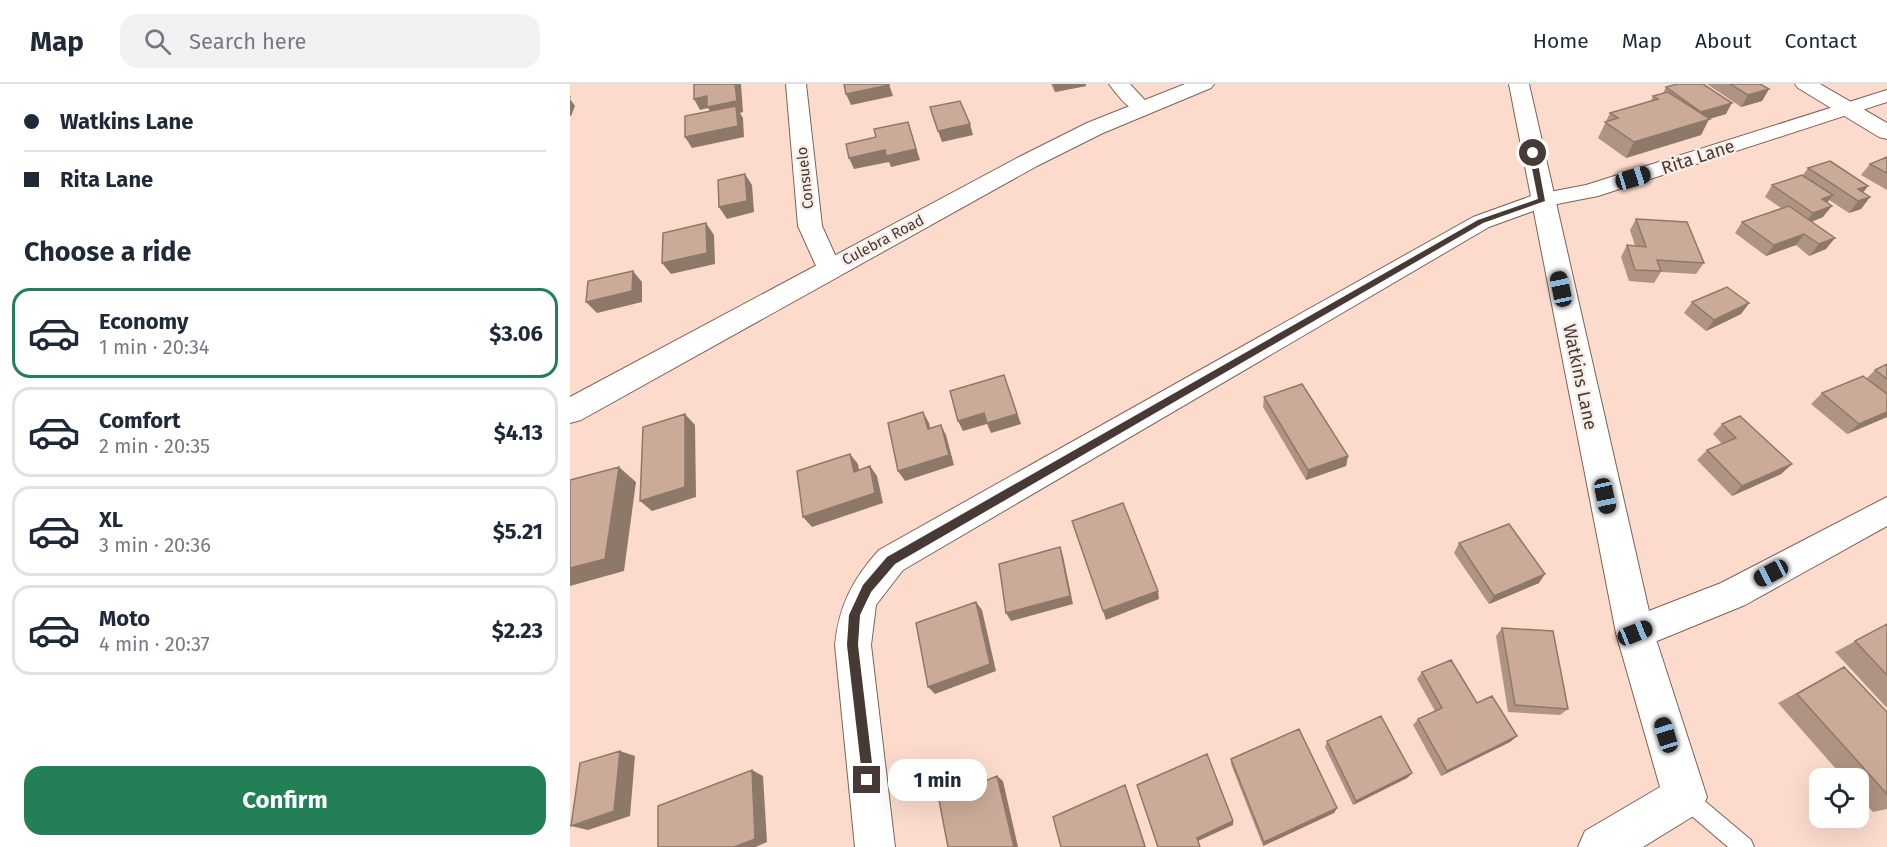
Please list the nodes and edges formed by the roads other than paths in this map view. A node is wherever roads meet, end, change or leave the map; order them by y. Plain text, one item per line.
1 (796, 84) edge
2 (1119, 84) edge
3 (1204, 84) edge
4 (1519, 84) edge
5 (1804, 84) edge
6 (1887, 96) edge
7 (1143, 109) junction
8 (1848, 110) junction
9 (1887, 132) edge
10 (1542, 200) junction
11 (829, 268) junction
12 (570, 411) edge
13 (1887, 510) edge
14 (1635, 633) junction
15 (1685, 797) junction
16 (875, 847) edge
17 (1601, 847) edge
18 (1744, 847) edge

1 - 11 street, Consuelo
2 - 7 street
3 - 7 street, Culebra Road
4 - 10 street, Watkins Lane
5 - 8 street
6 - 8 street, Rita Lane
7 - 11 street, Culebra Road
8 - 9 street
8 - 10 street, Rita Lane
10 - 14 street, Watkins Lane
10 - 16 street, Rita Lane
11 - 12 street, Culebra Road
13 - 14 street
14 - 15 street, Watkins Lane
15 - 17 street
15 - 18 lane

